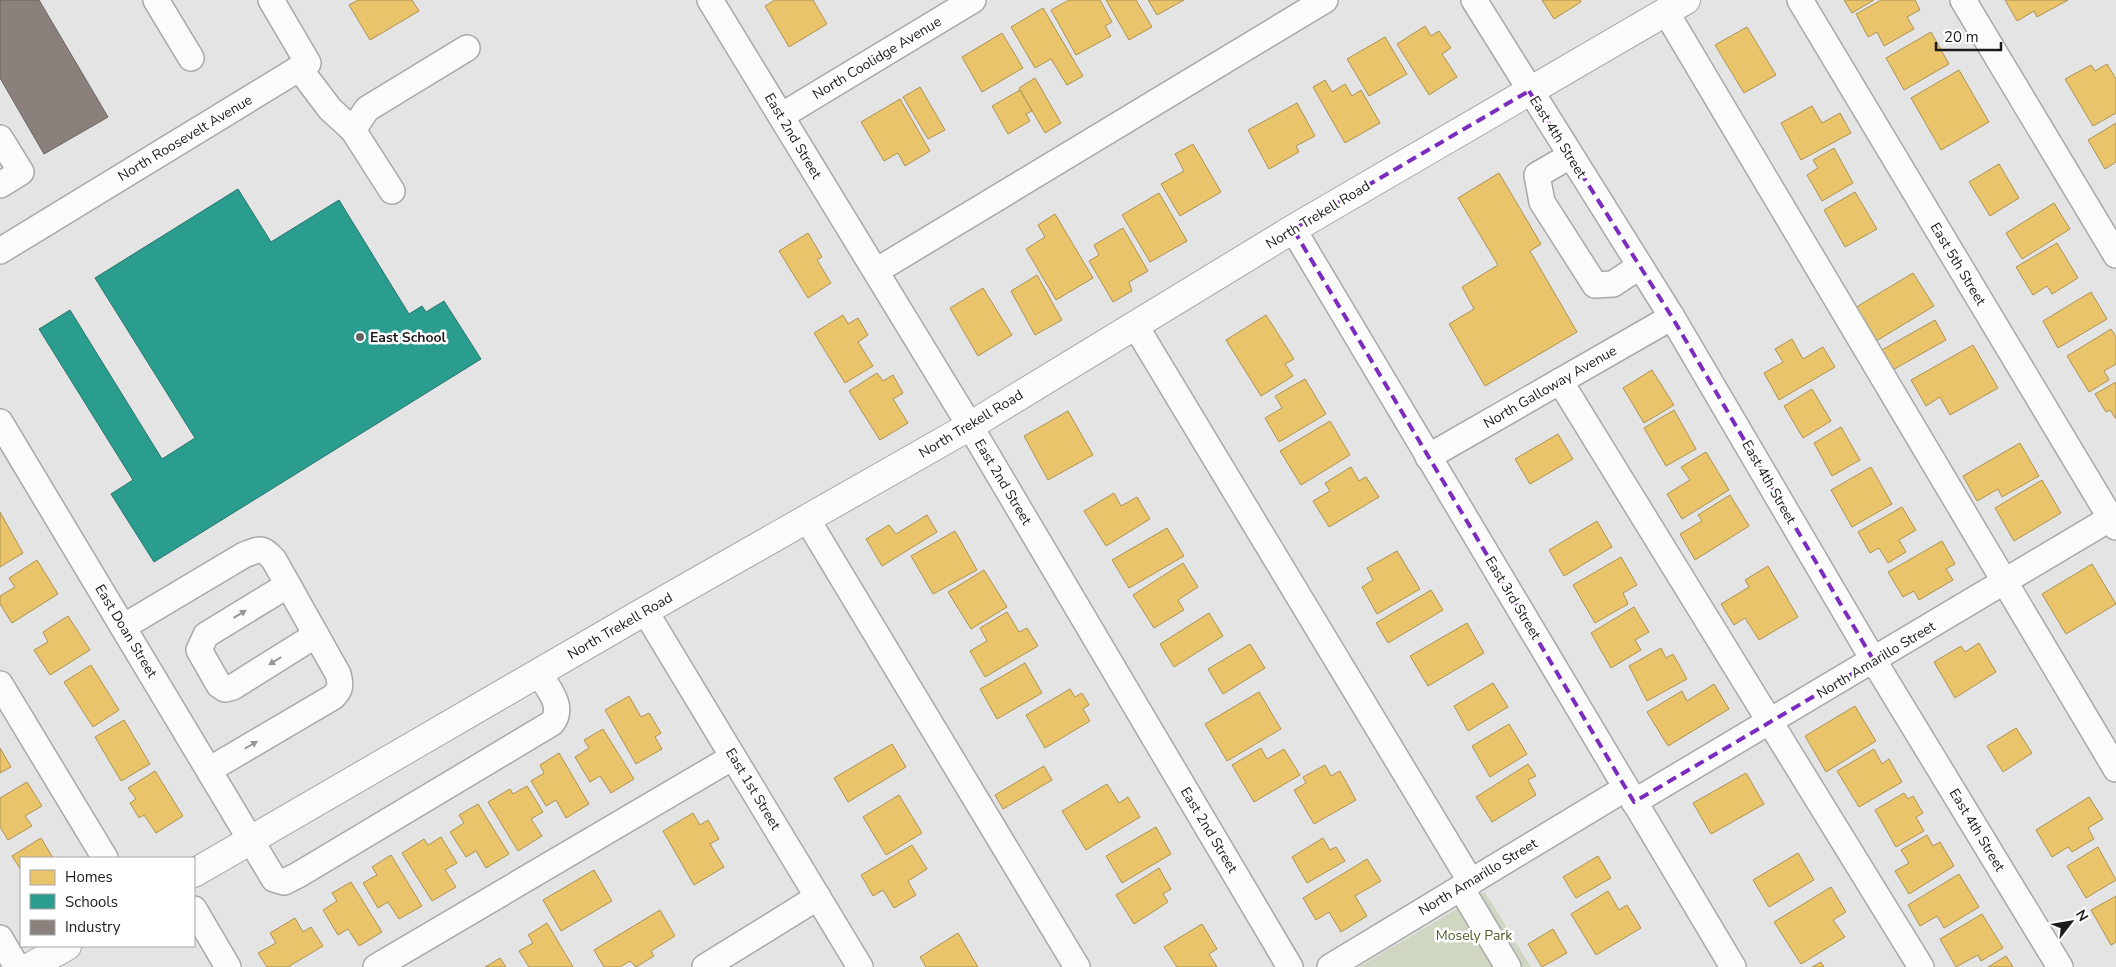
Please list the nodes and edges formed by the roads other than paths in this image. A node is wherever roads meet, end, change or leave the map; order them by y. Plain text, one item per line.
1 (156, 0) edge
2 (271, 0) edge
3 (710, 0) edge
4 (973, 0) edge
5 (1325, 0) edge
6 (1474, 0) edge
7 (1800, 0) edge
8 (1963, 0) edge
9 (1676, 6) edge
10 (468, 48) dead end
11 (191, 58) dead end
12 (299, 68) junction
13 (1530, 91) junction
14 (781, 116) junction
15 (354, 130) junction
16 (0, 138) edge
17 (1570, 156) junction
18 (0, 185) edge
19 (392, 191) dead end
20 (1293, 230) junction
21 (0, 251) edge
22 (2116, 256) edge
23 (1640, 266) junction
24 (876, 271) junction
25 (1672, 317) junction
26 (1135, 326) junction
27 (1560, 382) junction
28 (0, 422) edge
29 (970, 426) junction
30 (1428, 457) junction
31 (807, 519) junction
32 (2114, 520) edge
33 (2006, 582) junction
34 (288, 585) junction
35 (646, 611) junction
36 (123, 627) junction
37 (316, 635) junction
38 (1874, 661) junction
39 (539, 673) junction
40 (0, 684) edge
41 (1770, 722) junction
42 (733, 757) junction
43 (2116, 769) edge
44 (209, 770) junction
45 (1630, 795) junction
46 (251, 840) junction
47 (104, 857) edge
48 (195, 872) edge
49 (1466, 885) junction
50 (818, 897) junction
51 (195, 911) edge
52 (0, 938) edge
53 (65, 947) edge
54 (727, 960) edge
55 (17, 967) edge
56 (30, 967) edge
57 (228, 967) edge
58 (376, 967) edge
59 (704, 967) edge
60 (860, 967) edge
61 (1077, 967) edge
62 (1290, 967) edge
63 (1330, 967) edge
64 (1508, 967) edge
65 (1733, 967) edge
66 (1921, 967) edge
67 (2060, 967) edge

1 - 11 street
2 - 12 street
3 - 14 street, East 2nd Street
4 - 14 street, North Coolidge Avenue
5 - 24 street
6 - 13 street, East 4th Street
7 - 32 street, East 5th Street
8 - 22 street
9 - 13 main road, North Trekell Road
9 - 33 street
10 - 15 street
12 - 15 street
12 - 21 street, North Roosevelt Avenue
13 - 17 street, East 4th Street
13 - 20 main road, North Trekell Road
14 - 24 street, East 2nd Street
15 - 19 street
16 - 18 street
17 - 23 street, East 4th Street
17 - 23 street
20 - 26 main road, North Trekell Road
20 - 30 street, East 3rd Street
23 - 25 street, East 4th Street
24 - 29 street, East 2nd Street
25 - 27 street, North Galloway Avenue
25 - 38 street, East 4th Street
26 - 29 main road, North Trekell Road
26 - 49 street
27 - 30 street, North Galloway Avenue
27 - 41 street
28 - 36 street, East Doan Street
29 - 31 main road, North Trekell Road
29 - 62 street, East 2nd Street
30 - 45 street, East 3rd Street
31 - 35 main road, North Trekell Road
31 - 61 street
32 - 33 street, North Amarillo Street
33 - 38 street, North Amarillo Street
33 - 43 street
34 - 36 street
34 - 37 street
37 -> 34 street
35 - 39 main road, North Trekell Road
35 - 42 street, East 1st Street
36 - 44 street, East Doan Street
44 -> 37 street
38 - 41 street, North Amarillo Street
38 - 67 street, East 4th Street
39 - 46 main road, North Trekell Road
39 - 46 street, East Doan Street
40 - 47 street
41 - 45 street, North Amarillo Street
41 - 66 street
42 - 50 street, East 1st Street
42 - 58 street
44 - 46 street, East Doan Street
45 - 49 street, North Amarillo Street
45 - 65 street, East 3rd Street
46 - 48 main road, North Trekell Road
49 - 63 street, North Amarillo Street
49 - 64 street
50 - 54 street
50 - 60 street, East 1st Street
51 - 57 street
52 - 55 street
53 - 56 main road
54 - 59 street

